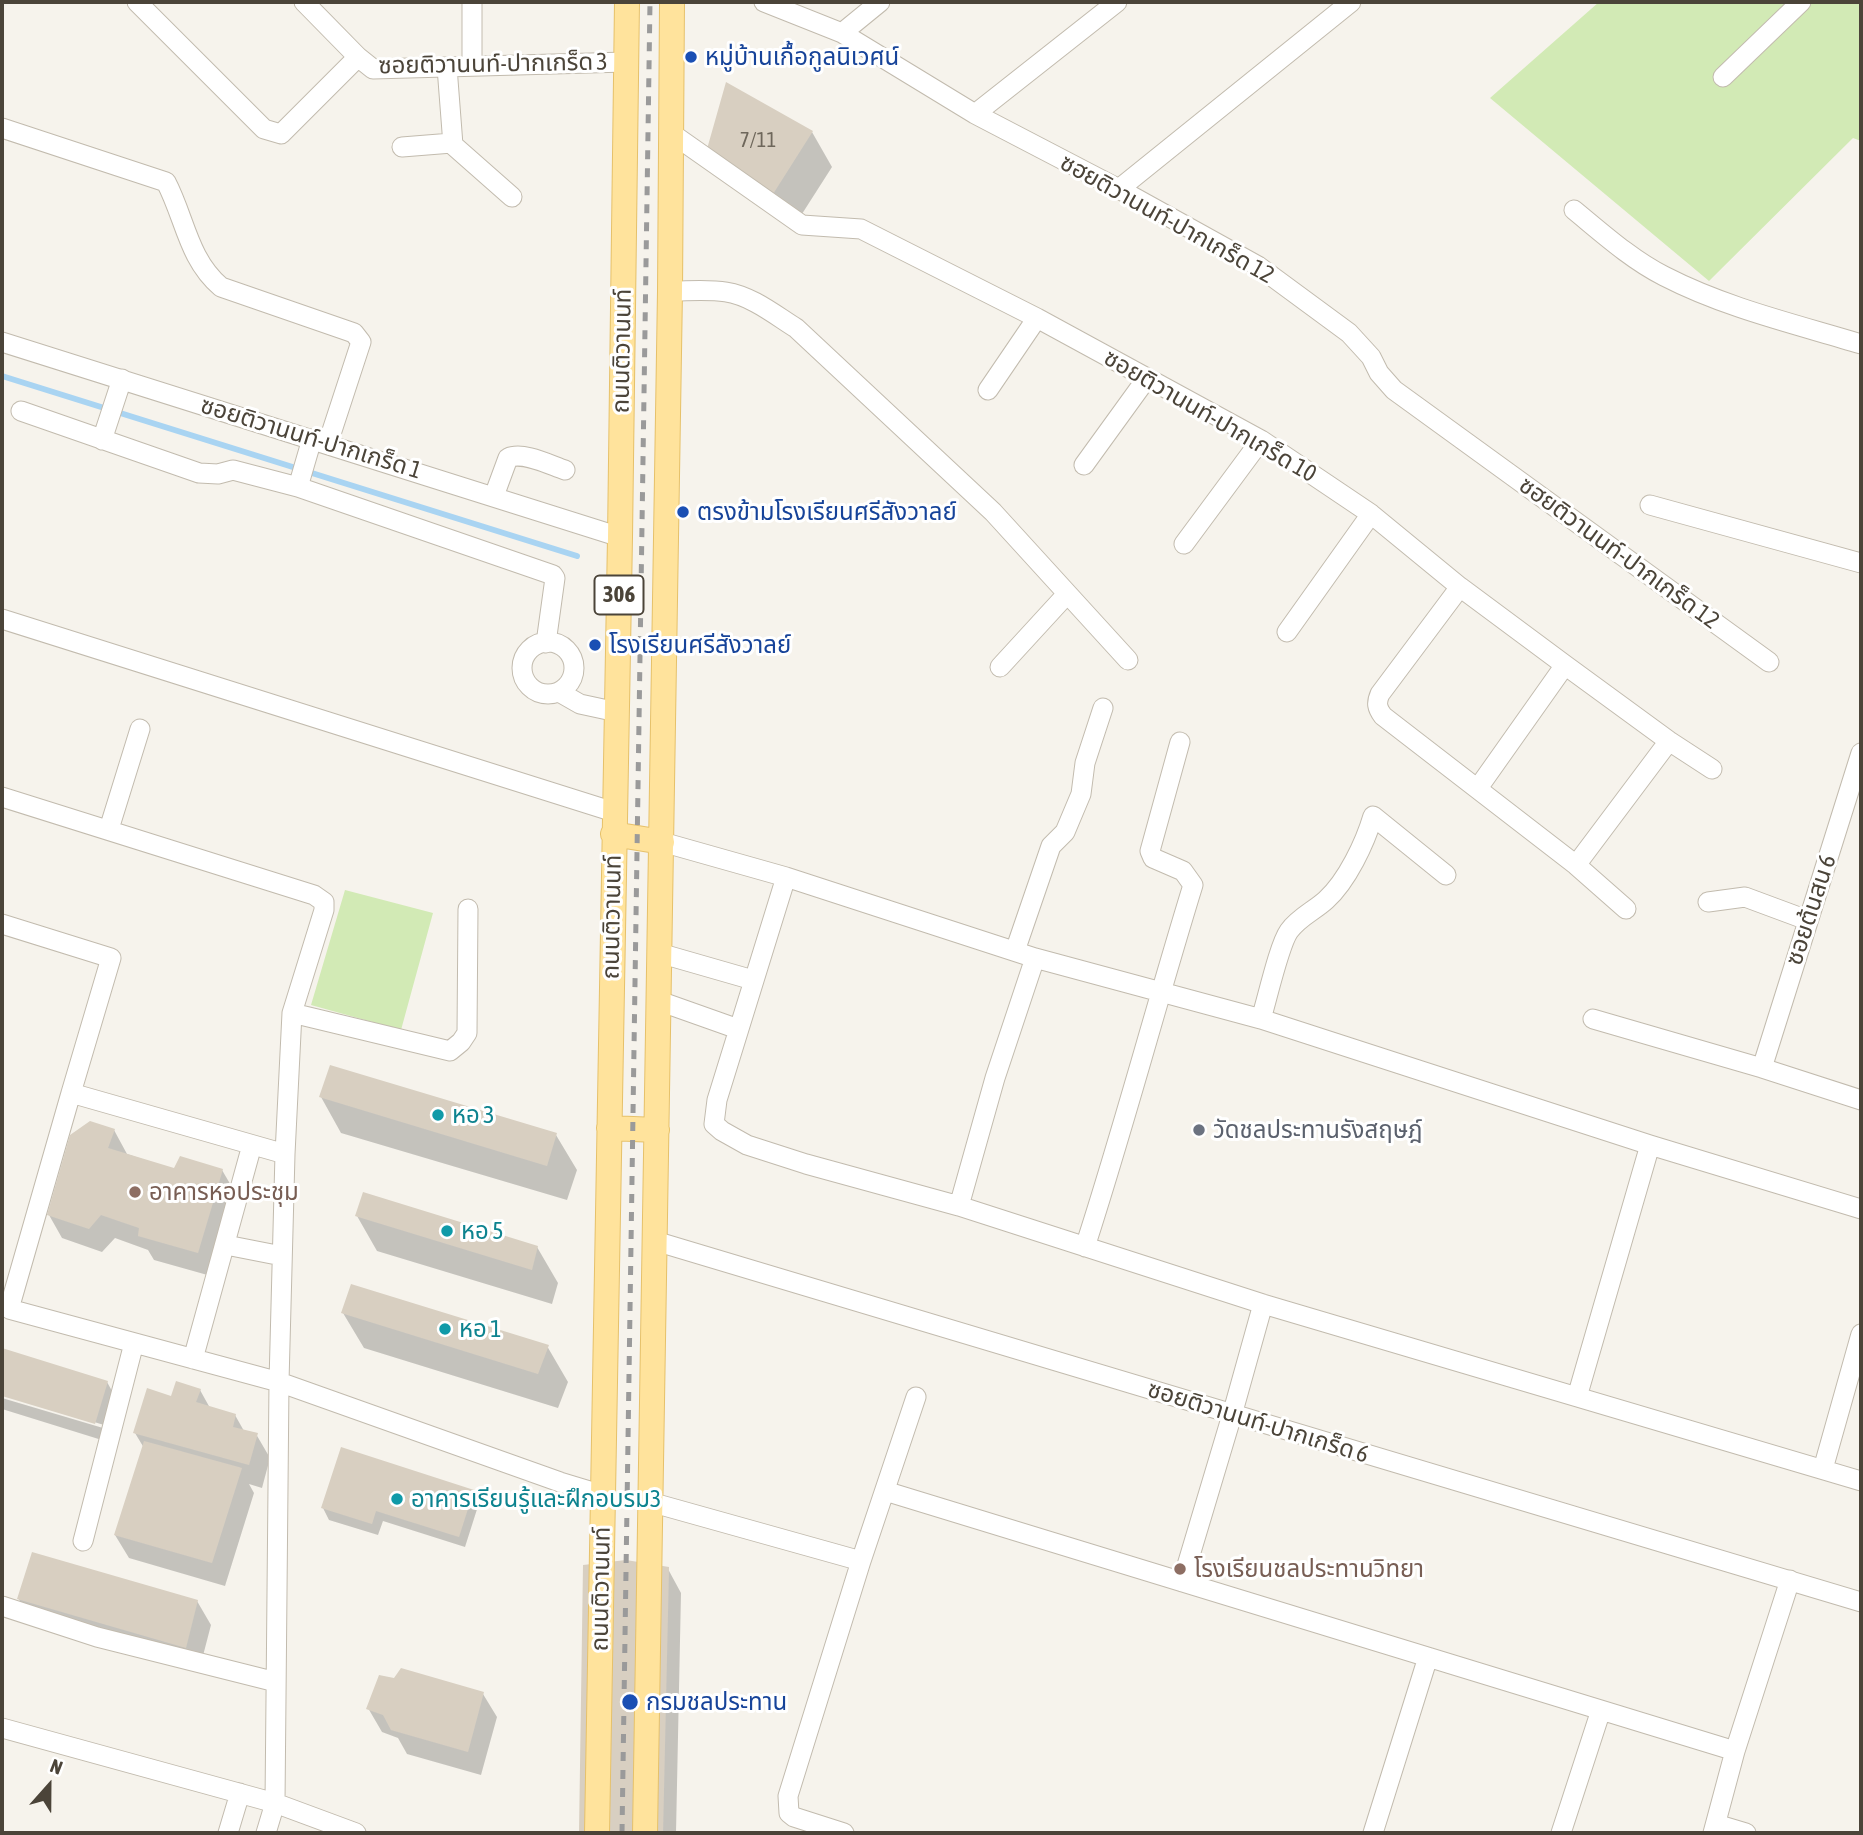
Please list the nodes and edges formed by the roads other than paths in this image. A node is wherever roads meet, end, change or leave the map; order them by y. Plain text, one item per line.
1 (136, 2) edge
2 (304, 2) edge
3 (472, 2) edge
4 (627, 2) edge
5 (672, 2) edge
6 (764, 2) edge
7 (880, 2) edge
8 (1117, 2) edge
9 (1350, 2) edge
10 (1801, 2) edge
11 (842, 33) junction
12 (358, 57) junction
13 (626, 62) junction
14 (472, 65) junction
15 (447, 67) junction
16 (1723, 76) dead end
17 (975, 114) junction
18 (2, 128) edge
19 (671, 133) junction
20 (452, 142) junction
21 (402, 147) dead end
22 (1119, 189) junction
23 (512, 197) dead end
24 (1574, 210) dead end
25 (670, 291) junction
26 (1037, 318) junction
27 (2, 342) edge
28 (1861, 344) edge
29 (1147, 378) junction
30 (122, 379) junction
31 (988, 390) dead end
32 (21, 411) dead end
33 (102, 440) junction
34 (1261, 440) junction
35 (320, 441) junction
36 (1084, 465) dead end
37 (565, 470) dead end
38 (298, 487) junction
39 (494, 496) junction
40 (1650, 505) dead end
41 (1371, 513) junction
42 (620, 537) junction
43 (1184, 544) dead end
44 (1861, 563) edge
45 (1460, 587) junction
46 (1067, 594) junction
47 (2, 619) edge
48 (1287, 632) dead end
49 (546, 643) junction
50 (1128, 660) dead end
51 (1769, 662) dead end
52 (1565, 666) junction
53 (1000, 667) dead end
54 (559, 692) junction
55 (1103, 708) dead end
56 (617, 712) junction
57 (140, 729) dead end
58 (1669, 741) junction
59 (1180, 742) dead end
60 (1861, 753) edge
61 (1712, 769) dead end
62 (1478, 788) junction
63 (2, 797) edge
64 (614, 823) junction
65 (109, 829) junction
66 (662, 842) junction
67 (1577, 865) junction
68 (1446, 875) dead end
69 (786, 877) junction
70 (1708, 902) dead end
71 (468, 909) dead end
72 (1626, 909) dead end
73 (1807, 920) junction
74 (2, 924) edge
75 (1015, 951) junction
76 (659, 953) junction
77 (1035, 958) junction
78 (753, 980) junction
79 (1160, 992) junction
80 (659, 1001) junction
81 (292, 1013) junction
82 (1261, 1019) junction
83 (1592, 1019) dead end
84 (738, 1029) junction
85 (1762, 1068) junction
86 (71, 1093) junction
87 (1861, 1100) edge
88 (609, 1129) junction
89 (657, 1130) junction
90 (252, 1145) junction
91 (1650, 1145) junction
92 (285, 1154) junction
93 (959, 1206) junction
94 (1861, 1209) edge
95 (655, 1241) junction
96 (226, 1245) junction
97 (1085, 1247) junction
98 (282, 1256) junction
99 (1263, 1304) junction
100 (1861, 1334) edge
101 (134, 1343) junction
102 (192, 1359) junction
103 (279, 1382) junction
104 (916, 1397) dead end
105 (1577, 1397) junction
106 (1232, 1415) junction
107 (1823, 1469) junction
108 (1861, 1481) edge
109 (885, 1492) junction
110 (603, 1495) junction
111 (650, 1502) junction
112 (83, 1541) dead end
113 (861, 1561) junction
114 (1790, 1580) junction
115 (1182, 1582) junction
116 (1861, 1602) edge
117 (2, 1606) edge
118 (1428, 1657) junction
119 (276, 1682) junction
120 (1601, 1710) junction
121 (2, 1728) edge
122 (1735, 1751) junction
123 (240, 1793) junction
124 (275, 1803) junction
125 (1715, 1829) edge
126 (228, 1833) edge
127 (266, 1833) edge
128 (356, 1833) edge
129 (597, 1833) edge
130 (645, 1833) edge
131 (844, 1833) edge
132 (1373, 1833) edge
133 (1561, 1833) edge
134 (1744, 1833) edge

1 - 12 street
2 - 12 street, ซอยติวานนท์-ปากเกร็ด 3
3 - 14 street
4 - 13 main road, ถนนติวานนท์ / 306
5 - 19 main road, ถนนติวานนท์ / 306
6 - 11 street, ซฮยติวานนท์-ปากเกร็ด 12
7 - 11 street
8 - 17 street
9 - 22 street
10 - 16 street
11 - 17 street, ซฮยติวานนท์-ปากเกร็ด 12
12 - 15 street, ซอยติวานนท์-ปากเกร็ด 3
13 - 14 street, ซอยติวานนท์-ปากเกร็ด 3
13 - 42 main road, ถนนติวานนท์ / 306
14 - 15 street, ซอยติวานนท์-ปากเกร็ด 3
15 - 20 street
17 - 22 street, ซฮยติวานนท์-ปากเกร็ด 12
18 - 35 street
19 - 25 main road, ถนนติวานนท์ / 306
19 - 26 street, ซอยติวานนท์-ปากเกร็ด 10
20 - 21 street
20 - 23 street
22 - 51 street, ซฮยติวานนท์-ปากเกร็ด 12
24 - 28 street
25 - 46 street
25 - 66 main road, ถนนติวานนท์ / 306
26 - 29 street, ซอยติวานนท์-ปากเกร็ด 10
26 - 31 street
27 - 30 street, ซอยติวานนท์-ปากเกร็ด 1
29 - 34 street, ซอยติวานนท์-ปากเกร็ด 10
29 - 36 street
30 - 33 street
30 - 35 street, ซอยติวานนท์-ปากเกร็ด 1
32 - 33 street
33 - 38 street
34 - 41 street, ซอยติวานนท์-ปากเกร็ด 10
34 - 43 street
35 - 38 street
35 - 39 street, ซอยติวานนท์-ปากเกร็ด 1
37 - 39 street
38 - 49 street
39 - 42 street, ซอยติวานนท์-ปากเกร็ด 1
40 - 44 street
41 - 45 street, ซอยติวานนท์-ปากเกร็ด 10
41 - 48 street
42 - 56 main road, ถนนติวานนท์ / 306
45 - 52 street, ซอยติวานนท์-ปากเกร็ด 10
45 - 62 street
46 - 50 street
46 - 53 street
47 - 64 street
49 - 54 street
49 - 54 street
52 - 58 street, ซอยติวานนท์-ปากเกร็ด 10
52 - 62 street
54 - 56 street
55 - 75 street
56 - 64 main road, ถนนติวานนท์ / 306
57 - 65 street
58 - 61 street, ซอยติวานนท์-ปากเกร็ด 10
58 - 67 street
59 - 79 street
60 - 73 street, ซอยต้นสน 6
62 - 67 street
63 - 65 street
64 - 66 main road
64 - 88 main road, ถนนติวานนท์ / 306
65 - 81 street
66 - 69 street
66 - 76 main road, ถนนติวานนท์ / 306
67 - 72 street
68 - 82 street
69 - 75 street
69 - 78 street
70 - 73 street
71 - 81 street
73 - 85 street, ซอยต้นสน 6
74 - 86 street
75 - 77 street
76 - 78 street
76 - 80 main road, ถนนติวานนท์ / 306
77 - 79 street
77 - 93 street
78 - 84 street
79 - 82 street
79 - 97 street
80 - 84 street
80 - 89 main road, ถนนติวานนท์ / 306
81 - 92 street
82 - 91 street
83 - 85 street
84 - 93 street
85 - 87 street
86 - 90 street
86 - 101 street
88 - 89 main road
88 - 110 main road, ถนนติวานนท์ / 306
89 - 95 main road, ถนนติวานนท์ / 306
90 - 92 street
90 - 96 street
91 - 94 street
91 - 105 street
92 - 98 street
93 - 97 street
95 - 106 street, ซอยติวานนท์-ปากเกร็ด 6
95 - 111 main road, ถนนติวานนท์ / 306
96 - 98 street
96 - 102 street
97 - 99 street
98 - 103 street
99 - 105 street
99 - 106 street
100 - 107 street
101 - 102 street
101 - 112 street
102 - 103 street
103 - 110 street
103 - 119 street
104 - 109 street
105 - 107 street
106 - 114 street, ซอยติวานนท์-ปากเกร็ด 6
106 - 115 street
107 - 108 street
109 - 113 street
109 - 115 street
110 - 129 main road, ถนนติวานนท์ / 306
111 - 113 street
111 - 130 main road, ถนนติวานนท์ / 306
113 - 131 street
114 - 116 street, ซอยติวานนท์-ปากเกร็ด 6
114 - 122 street
115 - 118 street
117 - 119 street
118 - 120 street
118 - 132 street
119 - 124 street
120 - 122 street
120 - 133 street
121 - 123 street
122 - 125 street
123 - 124 street
123 - 126 street
124 - 127 street
124 - 128 street
125 - 134 street

